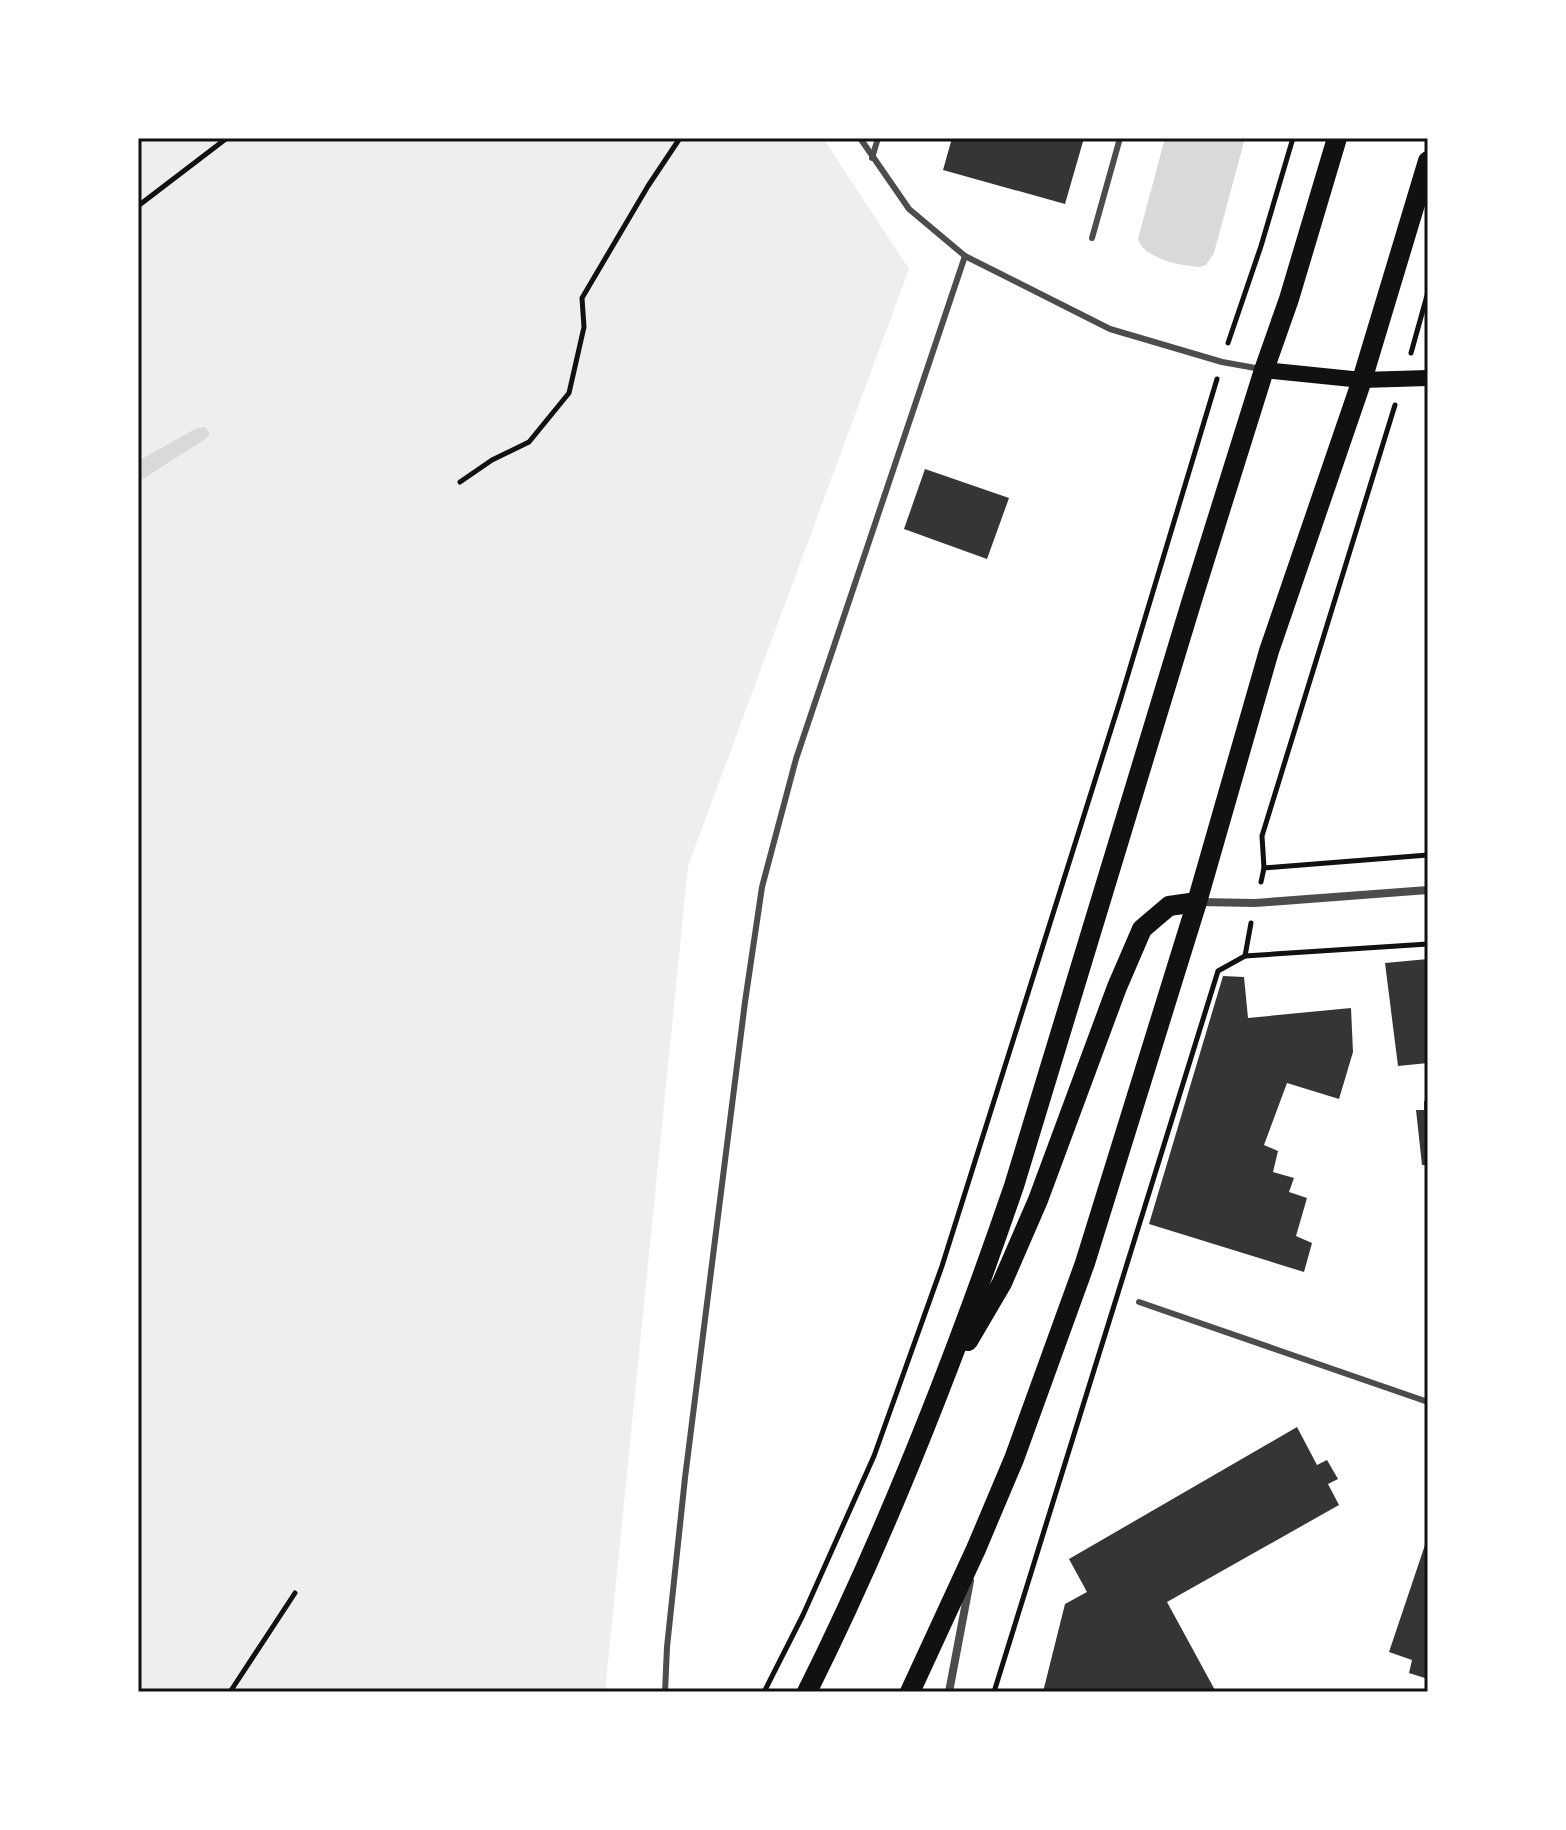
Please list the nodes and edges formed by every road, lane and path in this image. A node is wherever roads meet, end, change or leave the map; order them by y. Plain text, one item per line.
1 (227, 138) edge
2 (680, 138) edge
3 (860, 138) edge
4 (878, 138) edge
5 (1120, 138) edge
6 (1293, 138) edge
7 (1337, 138) edge
8 (872, 158) junction
9 (1428, 161) edge
10 (138, 206) edge
11 (1092, 238) dead end
12 (965, 256) junction
13 (1222, 362) junction
14 (1264, 370) junction
15 (1428, 378) edge
16 (1362, 380) junction
17 (460, 482) dead end
18 (1428, 855) edge
19 (1264, 868) dead end
20 (1428, 890) edge
21 (1197, 902) junction
22 (1428, 944) edge
23 (1245, 956) dead end
24 (1139, 1302) dead end
25 (936, 1396) junction
26 (1428, 1402) edge
27 (1057, 1491) dead end
28 (976, 1549) junction
29 (295, 1593) dead end
30 (230, 1692) edge
31 (665, 1692) edge
32 (764, 1692) edge
33 (807, 1692) edge
34 (910, 1692) edge
35 (949, 1692) edge
36 (994, 1692) edge

1 - 10 path
2 - 17 path
3 - 8 lane
4 - 8 lane
5 - 11 lane
6 - 13 path
7 - 14 main road
8 - 12 lane
9 - 16 main road
12 - 13 lane
12 - 31 lane
13 - 14 lane
13 - 32 path
14 - 16 main road
14 - 25 main road
15 - 16 main road
16 - 21 main road
18 - 19 path
20 - 21 street
21 - 25 main road
21 - 28 main road
22 - 23 path
24 - 26 lane
25 - 33 main road
27 - 36 path
28 - 34 main road
28 - 35 street
29 - 30 path

